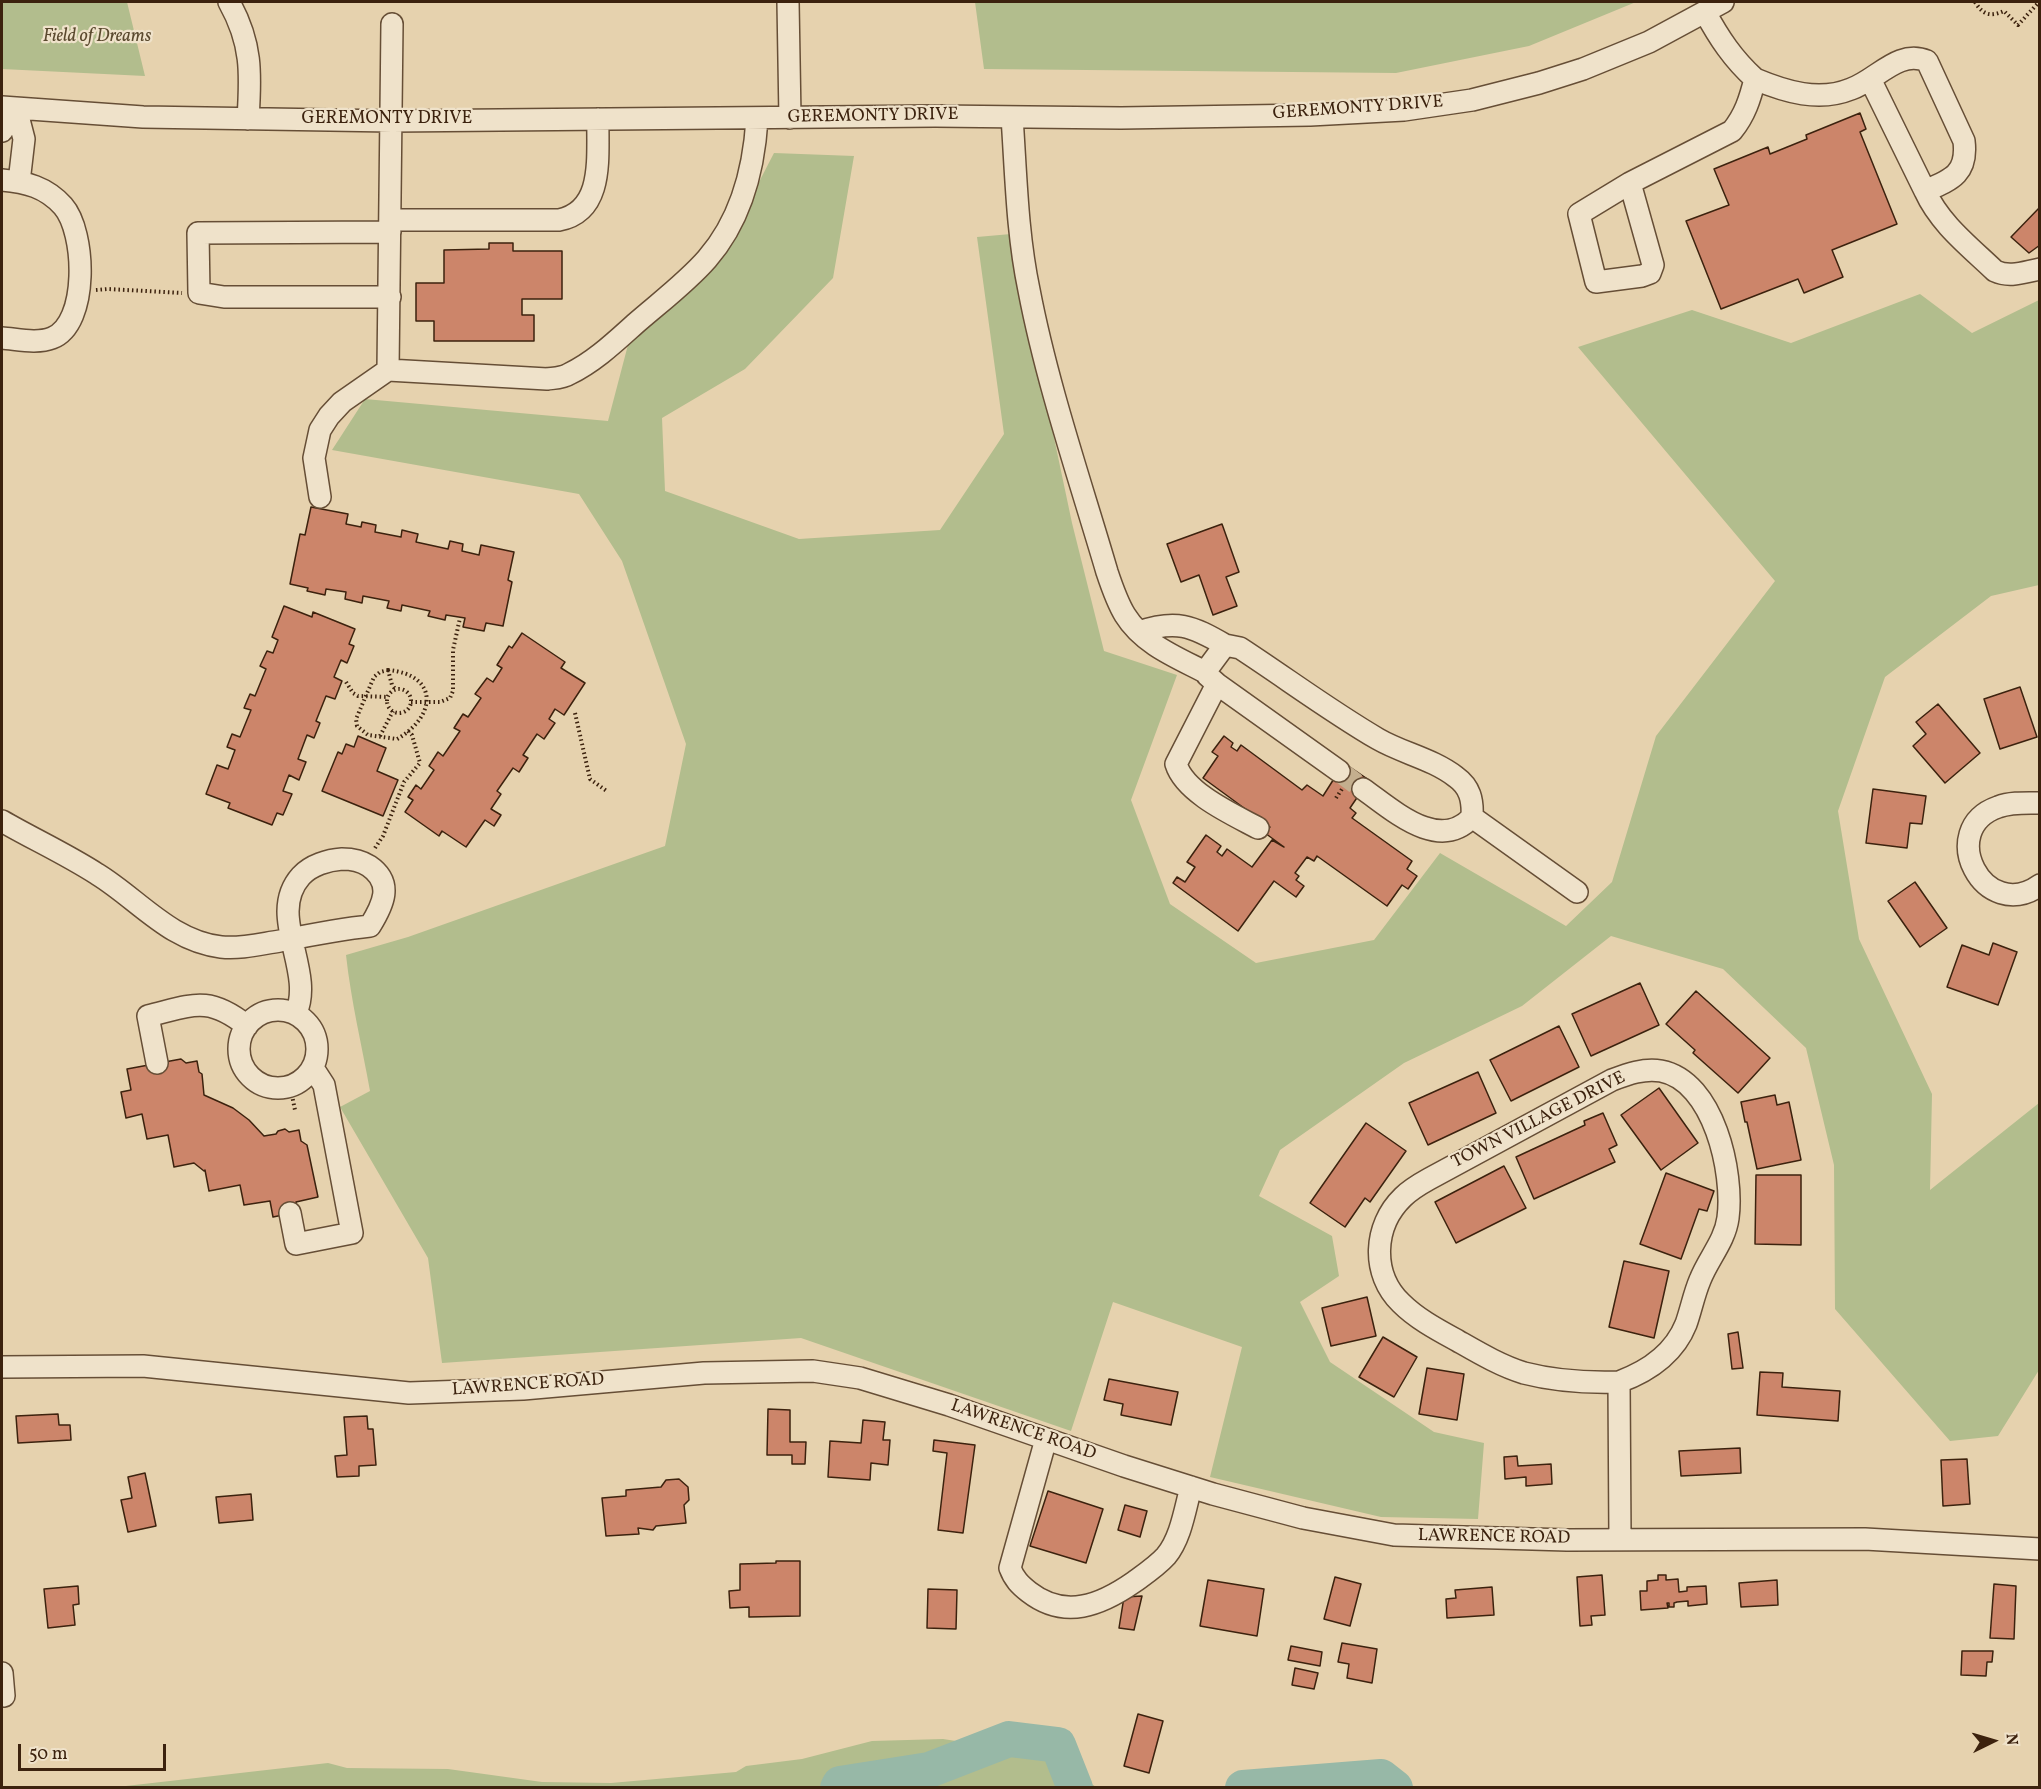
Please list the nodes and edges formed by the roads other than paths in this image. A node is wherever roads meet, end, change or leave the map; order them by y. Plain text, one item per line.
1 (229, 2) edge
2 (788, 2) edge
3 (1724, 2) edge
4 (1705, 12) junction
5 (392, 24) dead end
6 (1755, 79) junction
7 (1870, 79) junction
8 (9, 108) edge
9 (1012, 117) junction
10 (248, 118) junction
11 (757, 118) junction
12 (790, 118) junction
13 (598, 120) junction
14 (392, 121) junction
15 (2, 131) edge
16 (10, 181) edge
17 (1630, 183) junction
18 (1924, 191) junction
19 (391, 226) junction
20 (2040, 269) edge
21 (390, 297) junction
22 (2, 338) edge
23 (388, 370) junction
24 (320, 497) dead end
25 (1139, 632) junction
26 (1225, 645) junction
27 (1211, 678) junction
28 (1339, 771) tunnel mouth
29 (1363, 789) tunnel mouth
30 (2040, 802) edge
31 (1472, 817) junction
32 (2, 822) edge
33 (1258, 828) dead end
34 (2040, 885) edge
35 (1577, 892) dead end
36 (292, 939) junction
37 (296, 1013) junction
38 (247, 1026) junction
39 (157, 1063) dead end
40 (312, 1068) junction
41 (290, 1213) dead end
42 (2, 1366) edge
43 (1619, 1382) junction
44 (1046, 1439) junction
45 (1191, 1487) junction
46 (1620, 1539) junction
47 (2040, 1549) edge
48 (2, 1673) edge
49 (4, 1696) dead end

1 - 10 street
2 - 12 street
3 - 4 street, GEREMONTY DRIVE
4 - 6 street
4 - 9 street, GEREMONTY DRIVE
5 - 14 street
6 - 7 street
6 - 17 street
7 - 18 street
7 - 18 street
8 - 10 street, GEREMONTY DRIVE
8 - 15 street
8 - 16 street
9 - 12 street, GEREMONTY DRIVE
9 - 25 street
10 - 14 street, GEREMONTY DRIVE
11 - 12 street, GEREMONTY DRIVE
11 - 13 street, GEREMONTY DRIVE
11 - 23 street
13 - 14 street, GEREMONTY DRIVE
13 - 19 street
14 - 19 street
16 - 22 street
17 - 17 street
18 - 20 street
19 - 21 street
19 - 21 street
21 - 23 street
23 - 24 street
25 - 26 street
25 - 27 street
26 - 27 street
26 - 31 street
27 - 28 street
27 - 33 street
29 - 31 street
30 - 34 street
31 - 35 street
32 - 36 street
36 - 36 street
36 - 37 street
37 - 38 street
37 - 40 street
38 - 39 street
38 - 40 street
40 - 41 street
42 - 44 street, LAWRENCE ROAD
43 - 43 street, TOWN VILLAGE DRIVE
43 - 46 street
44 - 45 street, LAWRENCE ROAD
44 - 45 street
45 - 46 street, LAWRENCE ROAD
46 - 47 street, LAWRENCE ROAD
48 - 49 street

